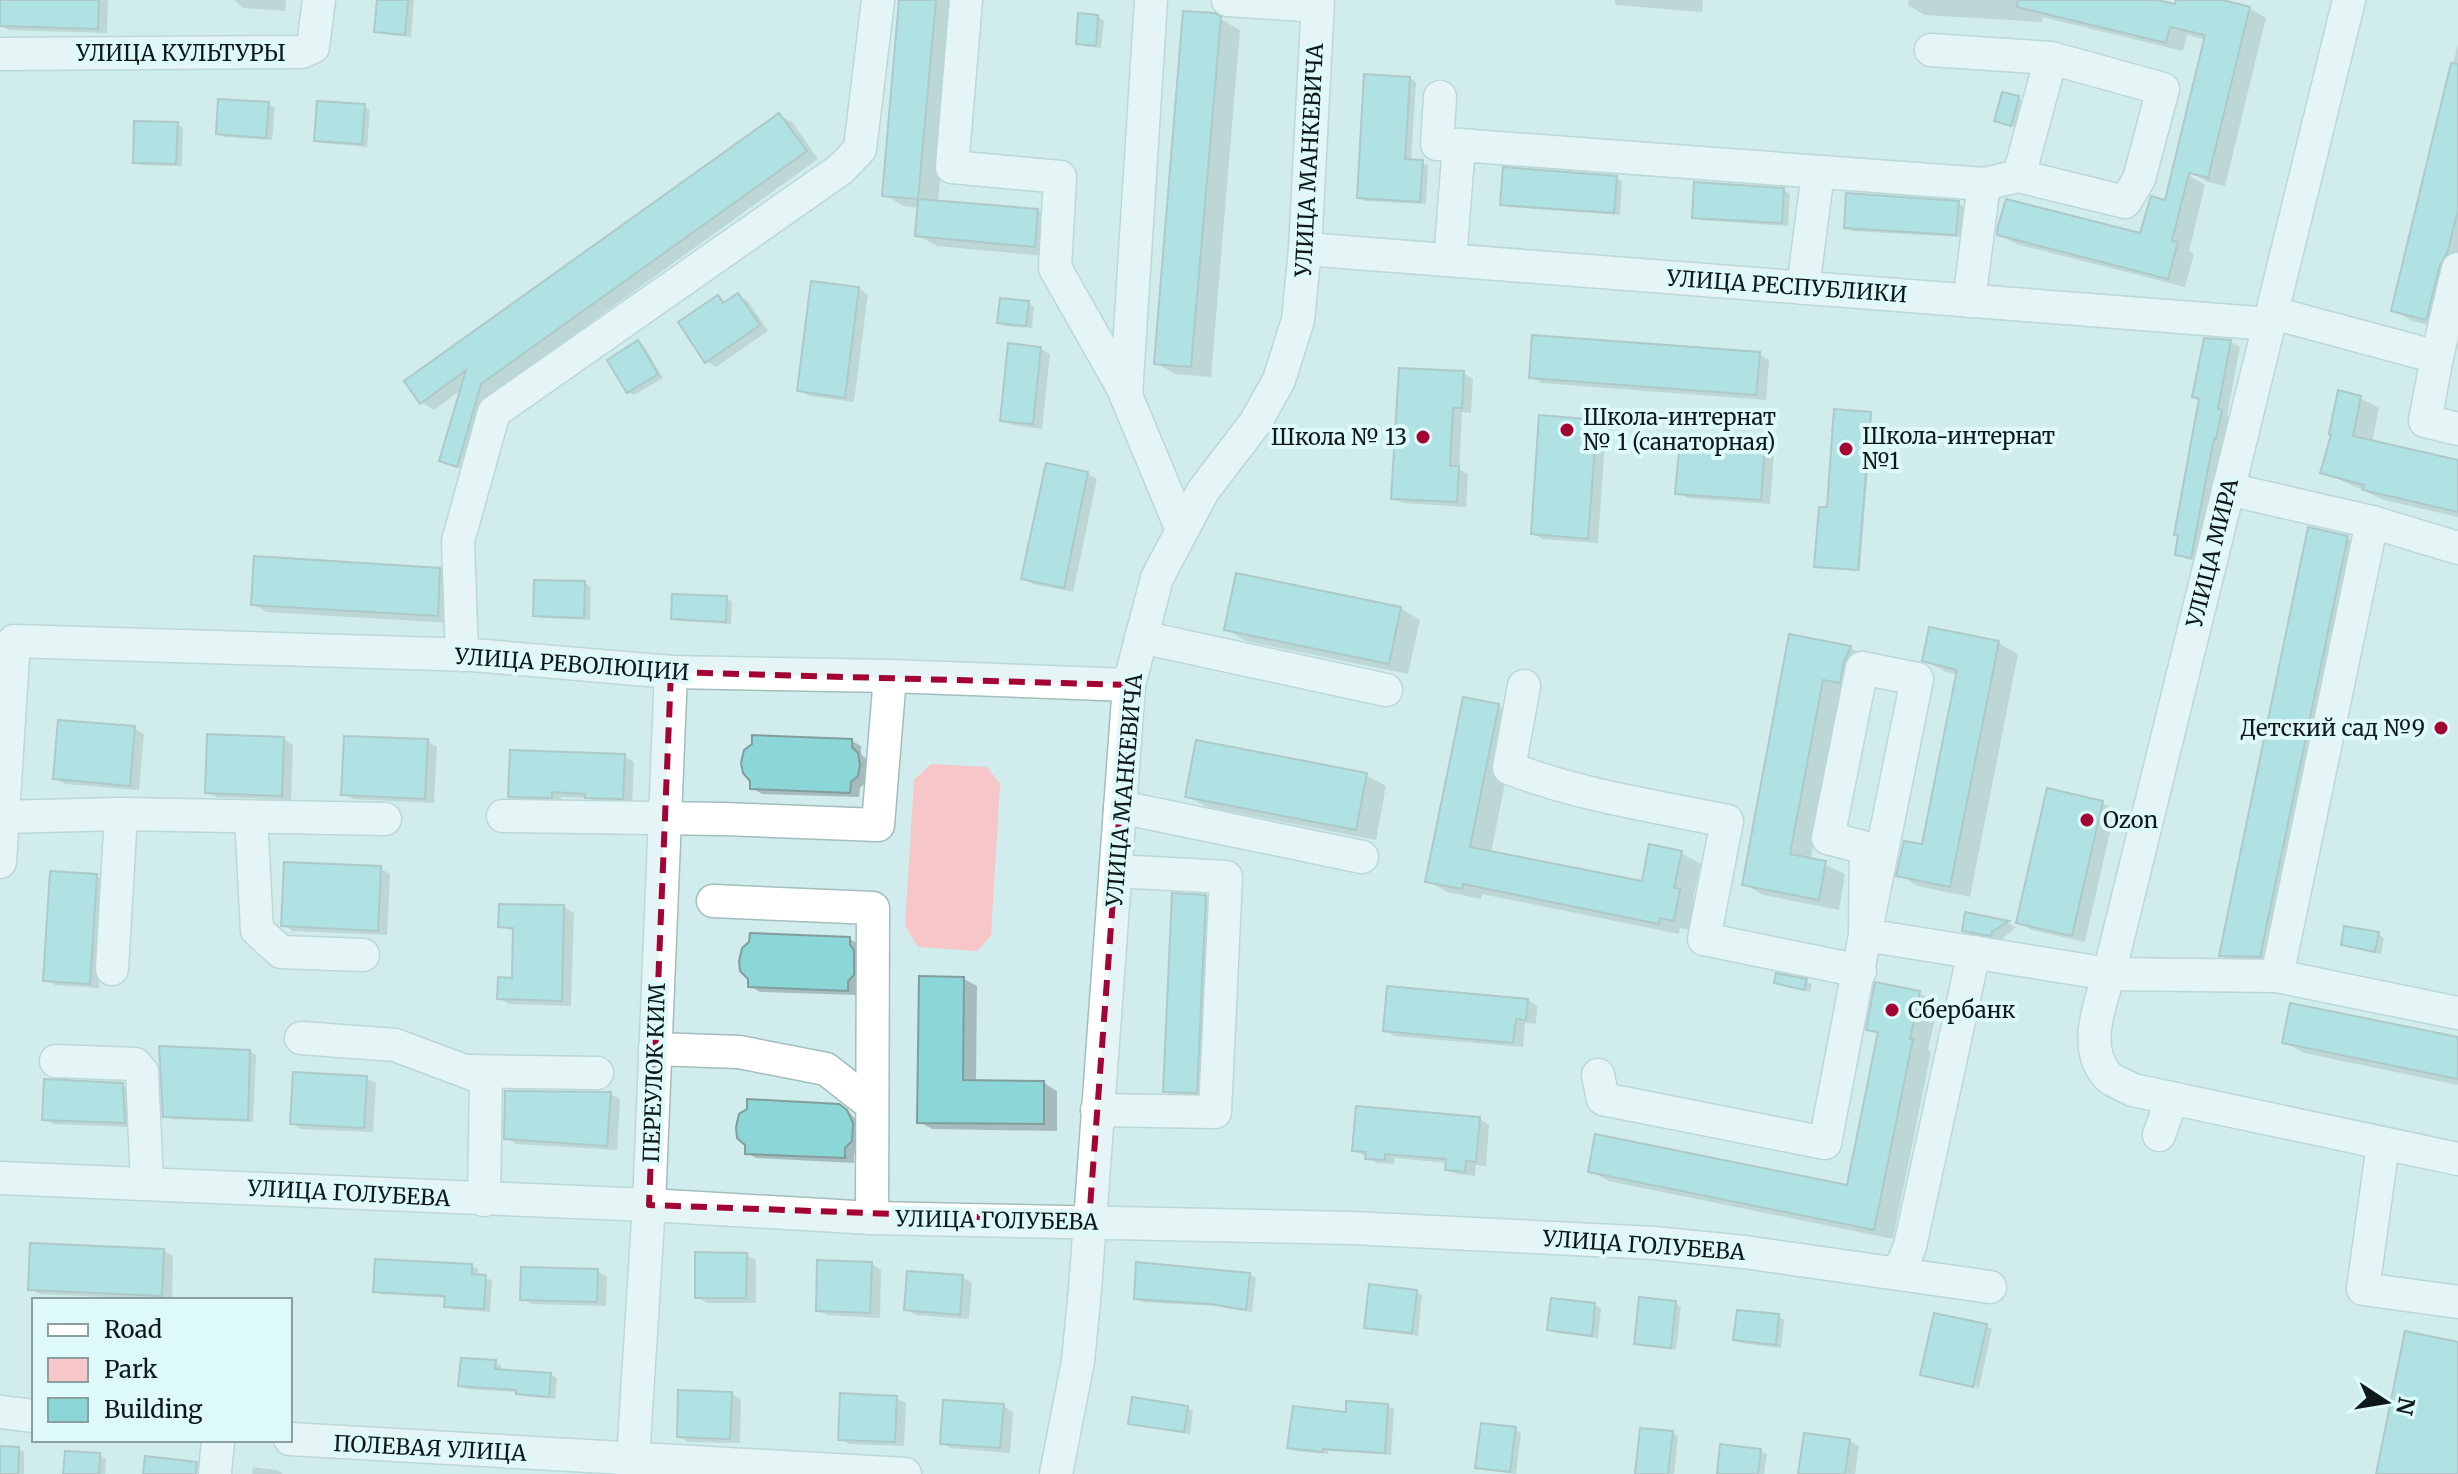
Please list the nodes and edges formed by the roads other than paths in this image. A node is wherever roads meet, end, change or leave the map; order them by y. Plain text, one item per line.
1 (319, 0) edge
2 (878, 0) edge
3 (966, 0) edge
4 (1151, 0) edge
5 (1228, 0) edge
6 (2349, 0) edge
7 (1318, 3) edge
8 (1931, 50) dead end
9 (0, 54) edge
10 (2051, 58) junction
11 (1440, 97) dead end
12 (1459, 145) junction
13 (1818, 172) junction
14 (2019, 176) junction
15 (1984, 184) junction
16 (1305, 249) junction
17 (1450, 260) junction
18 (2458, 269) edge
19 (1803, 288) junction
20 (1969, 301) junction
21 (2271, 318) junction
22 (2437, 357) junction
23 (1126, 396) junction
24 (2458, 429) edge
25 (2228, 489) junction
26 (2372, 522) junction
27 (1182, 530) junction
28 (2458, 548) edge
29 (1141, 637) junction
30 (462, 655) junction
31 (671, 672) junction
32 (890, 676) junction
33 (1129, 685) junction
34 (1524, 686) dead end
35 (1386, 690) dead end
36 (4, 754) edge
37 (1120, 807) junction
38 (121, 814) junction
39 (503, 816) dead end
40 (2, 817) junction
41 (251, 817) junction
42 (666, 817) junction
43 (385, 819) dead end
44 (1362, 857) dead end
45 (0, 862) edge
46 (1116, 871) junction
47 (713, 901) dead end
48 (1865, 935) junction
49 (1974, 952) junction
50 (363, 955) dead end
51 (112, 969) dead end
52 (1860, 971) junction
53 (2109, 974) junction
54 (2277, 976) junction
55 (2458, 1013) edge
56 (301, 1038) dead end
57 (655, 1049) junction
58 (56, 1061) dead end
59 (467, 1071) junction
60 (597, 1073) dead end
61 (1598, 1075) dead end
62 (2172, 1098) junction
63 (872, 1105) junction
64 (1097, 1110) junction
65 (2159, 1135) dead end
66 (2383, 1144) junction
67 (2458, 1159) edge
68 (0, 1178) edge
69 (147, 1183) junction
70 (484, 1200) junction
71 (649, 1205) junction
72 (872, 1218) junction
73 (1089, 1221) junction
74 (1895, 1273) junction
75 (1990, 1287) dead end
76 (2458, 1302) edge
77 (0, 1412) edge
78 (32, 1416) edge
79 (292, 1439) edge
80 (218, 1442) edge
81 (632, 1467) edge
82 (215, 1474) edge
83 (905, 1474) edge
84 (1055, 1474) edge
85 (1067, 1474) edge

1 - 9 street, УЛИЦА КУЛЬТУРЫ
2 - 30 street
3 - 23 street
4 - 23 street
5 - 7 street
6 - 21 street, УЛИЦА МИРА
7 - 16 street, УЛИЦА МАНКЕВИЧА
8 - 10 street
10 - 14 street
10 - 14 street
11 - 12 street
12 - 13 street
12 - 17 street
13 - 15 street
13 - 19 street
14 - 15 street
15 - 20 street
16 - 17 street, УЛИЦА РЕСПУБЛИКИ
16 - 27 street, УЛИЦА МАНКЕВИЧА
17 - 19 street, УЛИЦА РЕСПУБЛИКИ
18 - 22 street
19 - 20 street, УЛИЦА РЕСПУБЛИКИ
20 - 21 street, УЛИЦА РЕСПУБЛИКИ
21 - 22 street, УЛИЦА РЕСПУБЛИКИ
21 - 25 street, УЛИЦА МИРА
22 - 24 street
23 - 27 street
25 - 26 street
25 - 53 street, УЛИЦА МИРА
26 - 28 street
26 - 54 street
27 - 29 street, УЛИЦА МАНКЕВИЧА
29 - 33 street, УЛИЦА МАНКЕВИЧА
29 - 35 street
30 - 31 street, УЛИЦА РЕВОЛЮЦИИ
30 - 36 street, УЛИЦА РЕВОЛЮЦИИ
31 - 32 street, УЛИЦА РЕВОЛЮЦИИ
31 - 42 street, ПЕРЕУЛОК КИМ
32 - 33 street, УЛИЦА РЕВОЛЮЦИИ
32 - 42 street
33 - 37 street, УЛИЦА МАНКЕВИЧА
34 - 52 street
36 - 40 street
37 - 44 street
37 - 46 street, УЛИЦА МАНКЕВИЧА
38 - 40 street
38 - 41 street
38 - 51 street
39 - 42 street
40 - 45 street
41 - 43 street
41 - 50 street
42 - 57 street, ПЕРЕУЛОК КИМ
46 - 64 street, УЛИЦА МАНКЕВИЧА
46 - 64 street
47 - 63 street
48 - 48 street
48 - 49 street
48 - 52 street
49 - 53 street
49 - 74 street
52 - 61 street
53 - 54 street
53 - 62 street, УЛИЦА МИРА
54 - 55 street
56 - 59 street
57 - 63 street
57 - 71 street, ПЕРЕУЛОК КИМ
58 - 69 street
59 - 60 street
59 - 70 street
62 - 65 street
62 - 66 street
63 - 72 street
64 - 73 street, УЛИЦА МАНКЕВИЧА
66 - 67 street
66 - 76 street
68 - 69 street, УЛИЦА ГОЛУБЕВА
69 - 70 street, УЛИЦА ГОЛУБЕВА
70 - 71 street, УЛИЦА ГОЛУБЕВА
71 - 72 street, УЛИЦА ГОЛУБЕВА
71 - 81 street, ПЕРЕУЛОК КИМ
72 - 73 street, УЛИЦА ГОЛУБЕВА
73 - 74 street, УЛИЦА ГОЛУБЕВА
73 - 84 street, УЛИЦА МАНКЕВИЧА
74 - 75 street, УЛИЦА ГОЛУБЕВА
77 - 78 street
79 - 81 street, ПОЛЕВАЯ УЛИЦА
80 - 82 street
81 - 83 street, ПОЛЕВАЯ УЛИЦА
84 - 85 street

